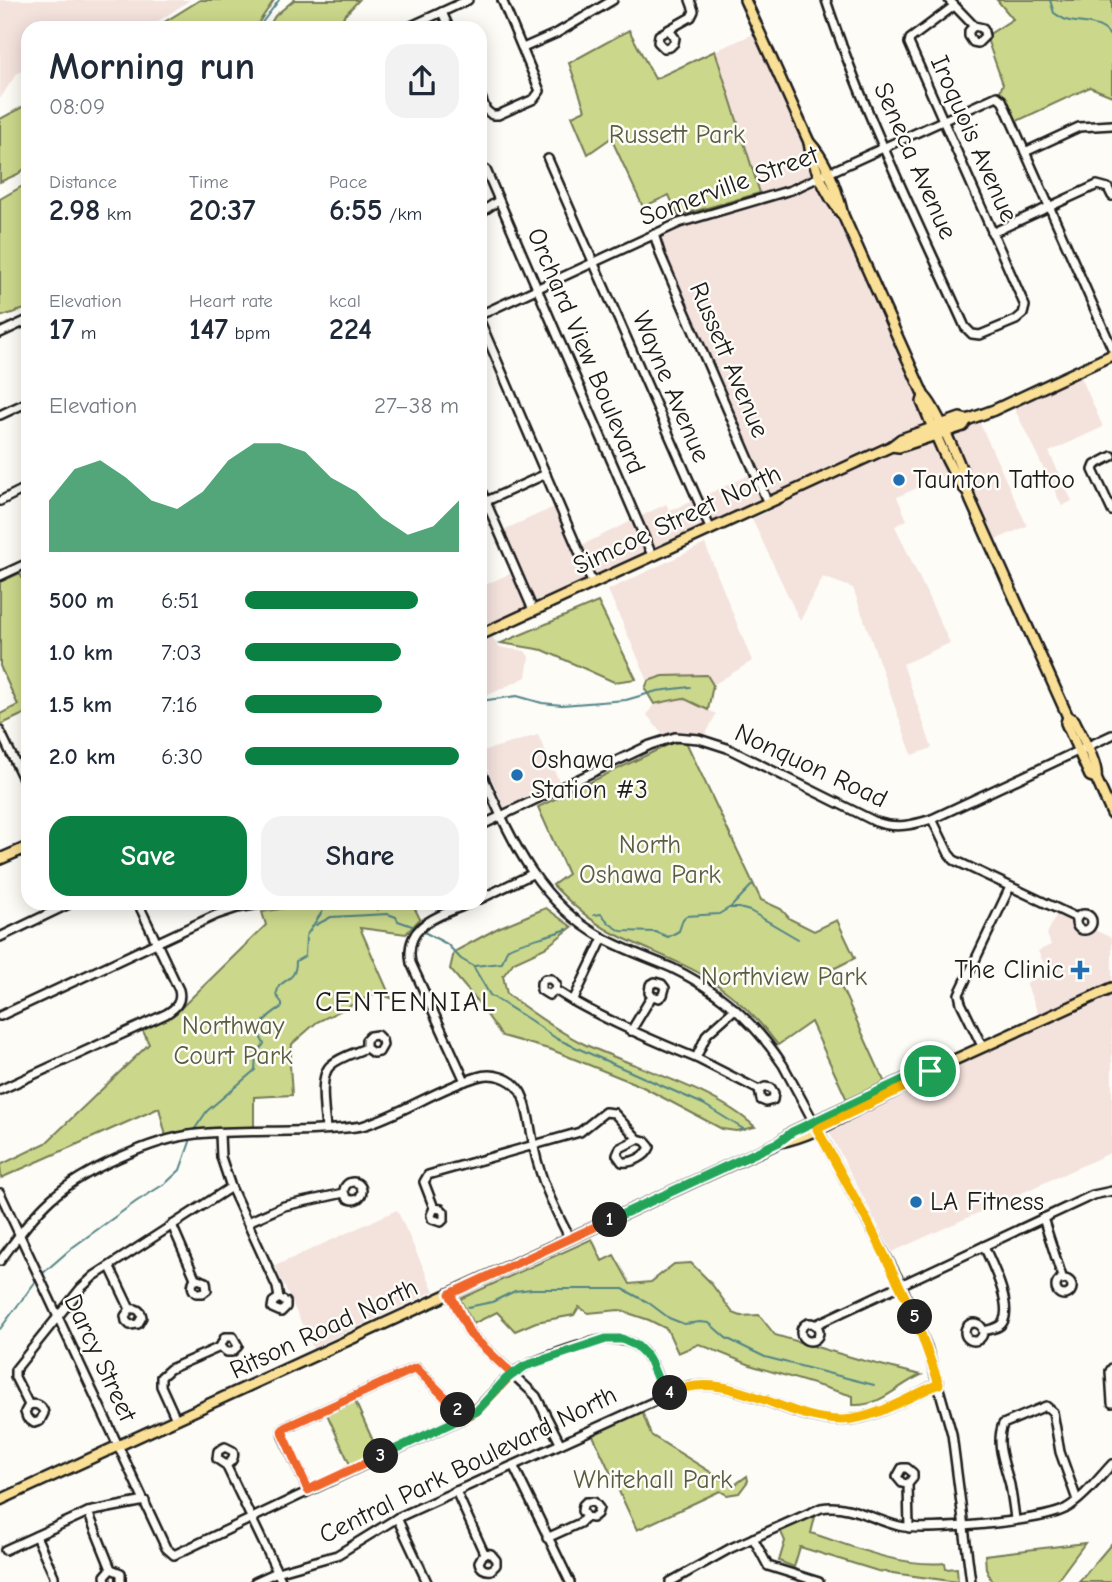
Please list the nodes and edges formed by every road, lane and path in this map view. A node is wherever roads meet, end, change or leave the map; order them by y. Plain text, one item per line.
1 (468, 0) edge
2 (502, 0) edge
3 (613, 0) edge
4 (690, 0) edge
5 (745, 0) edge
6 (826, 0) edge
7 (952, 3) edge
8 (442, 12) junction
9 (422, 21) edge
10 (446, 21) edge
11 (974, 26) dead end
12 (669, 30) dead end
13 (523, 48) junction
14 (487, 111) edge
15 (942, 121) junction
16 (1112, 125) edge
17 (885, 147) junction
18 (1025, 152) junction
19 (548, 159) dead end
20 (487, 173) edge
21 (824, 175) junction
22 (1112, 196) edge
23 (498, 201) junction
24 (1049, 207) junction
25 (487, 208) edge
26 (992, 233) junction
27 (654, 234) junction
28 (594, 262) junction
29 (536, 289) junction
30 (1026, 306) joint
31 (487, 314) edge
32 (21, 323) edge
33 (0, 333) edge
34 (487, 335) edge
35 (1112, 348) edge
36 (1112, 355) edge
37 (21, 405) edge
38 (0, 415) edge
39 (939, 429) junction
40 (1112, 456) edge
41 (546, 474) junction
42 (21, 490) edge
43 (487, 500) edge
44 (0, 501) edge
45 (767, 501) junction
46 (1112, 511) edge
47 (487, 513) edge
48 (710, 528) junction
49 (652, 555) junction
50 (21, 566) edge
51 (0, 576) edge
52 (592, 582) junction
53 (533, 610) junction
54 (487, 632) edge
55 (0, 731) edge
56 (1112, 735) edge
57 (1082, 748) junction
58 (21, 774) edge
59 (487, 785) edge
60 (1112, 814) edge
61 (501, 816) junction
62 (932, 819) junction
63 (487, 823) edge
64 (21, 850) edge
65 (0, 859) edge
66 (532, 874) junction
67 (1010, 887) junction
68 (487, 896) edge
69 (56, 910) edge
70 (141, 910) edge
71 (231, 910) edge
72 (455, 910) edge
73 (1077, 918) dead end
74 (0, 937) edge
75 (603, 938) junction
76 (157, 944) junction
77 (1112, 988) edge
78 (555, 990) dead end
79 (652, 996) dead end
80 (573, 1001) junction
81 (735, 1009) junction
82 (0, 1016) edge
83 (631, 1031) junction
84 (982, 1046) junction
85 (366, 1048) dead end
86 (696, 1058) junction
87 (466, 1082) junction
88 (0, 1090) edge
89 (759, 1090) dead end
90 (815, 1126) junction
91 (326, 1129) junction
92 (220, 1133) junction
93 (638, 1139) dead end
94 (533, 1146) junction
95 (231, 1187) junction
96 (1112, 1191) edge
97 (0, 1193) edge
98 (344, 1193) dead end
99 (434, 1208) dead end
100 (1043, 1218) junction
101 (248, 1222) junction
102 (172, 1225) junction
103 (20, 1236) junction
104 (570, 1239) junction
105 (984, 1246) junction
106 (0, 1261) edge
107 (110, 1267) junction
108 (195, 1278) dead end
109 (1063, 1280) dead end
110 (901, 1284) junction
111 (450, 1294) junction
112 (279, 1298) dead end
113 (130, 1309) dead end
114 (57, 1317) junction
115 (815, 1325) dead end
116 (983, 1331) dead end
117 (220, 1347) dead end
118 (1112, 1368) edge
119 (512, 1374) junction
120 (939, 1384) junction
121 (664, 1395) junction
122 (1112, 1404) edge
123 (29, 1405) dead end
124 (466, 1417) junction
125 (176, 1419) junction
126 (559, 1443) junction
127 (119, 1447) junction
128 (1112, 1464) edge
129 (226, 1465) dead end
130 (513, 1465) junction
131 (908, 1484) dead end
132 (308, 1490) junction
133 (456, 1491) junction
134 (0, 1500) edge
135 (1077, 1500) junction
136 (145, 1501) junction
137 (88, 1512) junction
138 (586, 1517) dead end
139 (251, 1518) junction
140 (397, 1518) junction
141 (1015, 1520) junction
142 (964, 1525) junction
143 (909, 1528) junction
144 (36, 1536) junction
145 (547, 1538) junction
146 (753, 1538) junction
147 (5, 1550) dead end
148 (484, 1553) dead end
149 (111, 1569) junction
150 (277, 1572) junction
151 (688, 1572) junction
152 (54, 1582) edge
153 (106, 1582) edge
154 (121, 1582) edge
155 (255, 1582) edge
156 (282, 1582) edge
157 (427, 1582) edge
158 (570, 1582) edge
159 (670, 1582) edge
160 (694, 1582) edge
161 (819, 1582) edge
162 (971, 1582) edge

1 - 8 street
2 - 13 street
3 - 13 street
4 - 12 street
5 - 21 main road
6 - 17 street, Seneca Avenue
7 - 11 street
7 - 15 street, Iroquois Avenue
8 - 9 street
8 - 10 street
13 - 14 street
15 - 17 street, Somerville Street
15 - 18 street, Somerville Street
15 - 26 street, Iroquois Avenue
16 - 18 street
17 - 21 street, Somerville Street
17 - 30 street, Seneca Avenue
18 - 24 street
19 - 28 street, Wayne Avenue
20 - 23 street, Orchard View Boulevard
21 - 27 street, Somerville Street
21 - 39 main road
22 - 24 street
23 - 25 street
23 - 29 street, Orchard View Boulevard
24 - 26 street
24 - 35 street
26 - 30 street, Iroquois Avenue
27 - 28 street, Somerville Street
27 - 45 street, Russett Avenue
28 - 29 street, Somerville Street
28 - 48 street, Wayne Avenue
29 - 31 street, Somerville Street
29 - 49 street, Orchard View Boulevard
32 - 33 street
34 - 41 street
36 - 39 main road, Simcoe Street North
37 - 38 street
39 - 45 main road, Simcoe Street North
39 - 57 main road
40 - 46 street
41 - 43 street
41 - 52 street
42 - 44 street
45 - 48 main road, Simcoe Street North
47 - 53 street
48 - 49 main road, Simcoe Street North
49 - 52 main road, Simcoe Street North
50 - 51 street
52 - 53 main road, Simcoe Street North
53 - 54 main road, Simcoe Street North
55 - 58 street
56 - 57 street, Nonquon Road
57 - 60 main road
57 - 62 street, Nonquon Road
59 - 61 street
61 - 62 street, Nonquon Road
61 - 63 street
61 - 66 street
62 - 67 street
64 - 65 main road
66 - 68 street
66 - 75 street
67 - 73 street
67 - 84 street
69 - 74 street
70 - 76 street
71 - 76 street
72 - 87 street
75 - 80 street
75 - 81 street
76 - 82 street
76 - 88 street
77 - 84 main road, Ritson Road North
78 - 80 street
79 - 83 street
80 - 83 street
81 - 86 street
81 - 90 street
83 - 86 street
84 - 90 main road, Ritson Road North
85 - 91 street
86 - 89 street
87 - 91 street
87 - 94 street
90 - 104 main road, Ritson Road North
90 - 110 street
91 - 92 street
92 - 95 street
92 - 103 street
93 - 94 street
94 - 99 street
94 - 104 street
95 - 101 street
95 - 102 street
96 - 100 street
97 - 103 street, Darcy Street
98 - 101 street
100 - 105 street
100 - 109 street
101 - 112 street
102 - 107 street
102 - 108 street
103 - 106 street
103 - 114 street, Darcy Street
104 - 111 main road, Ritson Road North
105 - 110 street
105 - 116 street
107 - 113 street
107 - 114 street
110 - 115 street
110 - 120 street
111 - 119 street
111 - 125 main road, Ritson Road North
114 - 123 street
114 - 127 street, Darcy Street
117 - 125 street
118 - 122 street
119 - 121 street
119 - 124 street
119 - 126 street
120 - 121 street, Central Park Boulevard North
120 - 142 street
121 - 126 street, Central Park Boulevard North
124 - 132 street
124 - 132 street
125 - 127 main road, Ritson Road North
126 - 130 street, Central Park Boulevard North
127 - 134 main road, Ritson Road North
127 - 136 street, Darcy Street
128 - 135 street
129 - 139 street
130 - 133 street, Central Park Boulevard North
130 - 145 street
131 - 143 street
132 - 139 street
133 - 140 street, Central Park Boulevard North
133 - 148 street
135 - 141 street
135 - 141 street
136 - 137 street
136 - 139 street, Darcy Street
137 - 144 street
137 - 149 street
138 - 145 street
139 - 150 street
140 - 150 street, Central Park Boulevard North
140 - 157 street
141 - 142 street
142 - 143 street
142 - 162 street
143 - 146 street
144 - 147 street
144 - 152 street
145 - 158 street
146 - 151 street
146 - 161 street
149 - 153 street
149 - 154 street
150 - 155 street, Central Park Boulevard North
150 - 156 street
151 - 159 street
151 - 160 street

